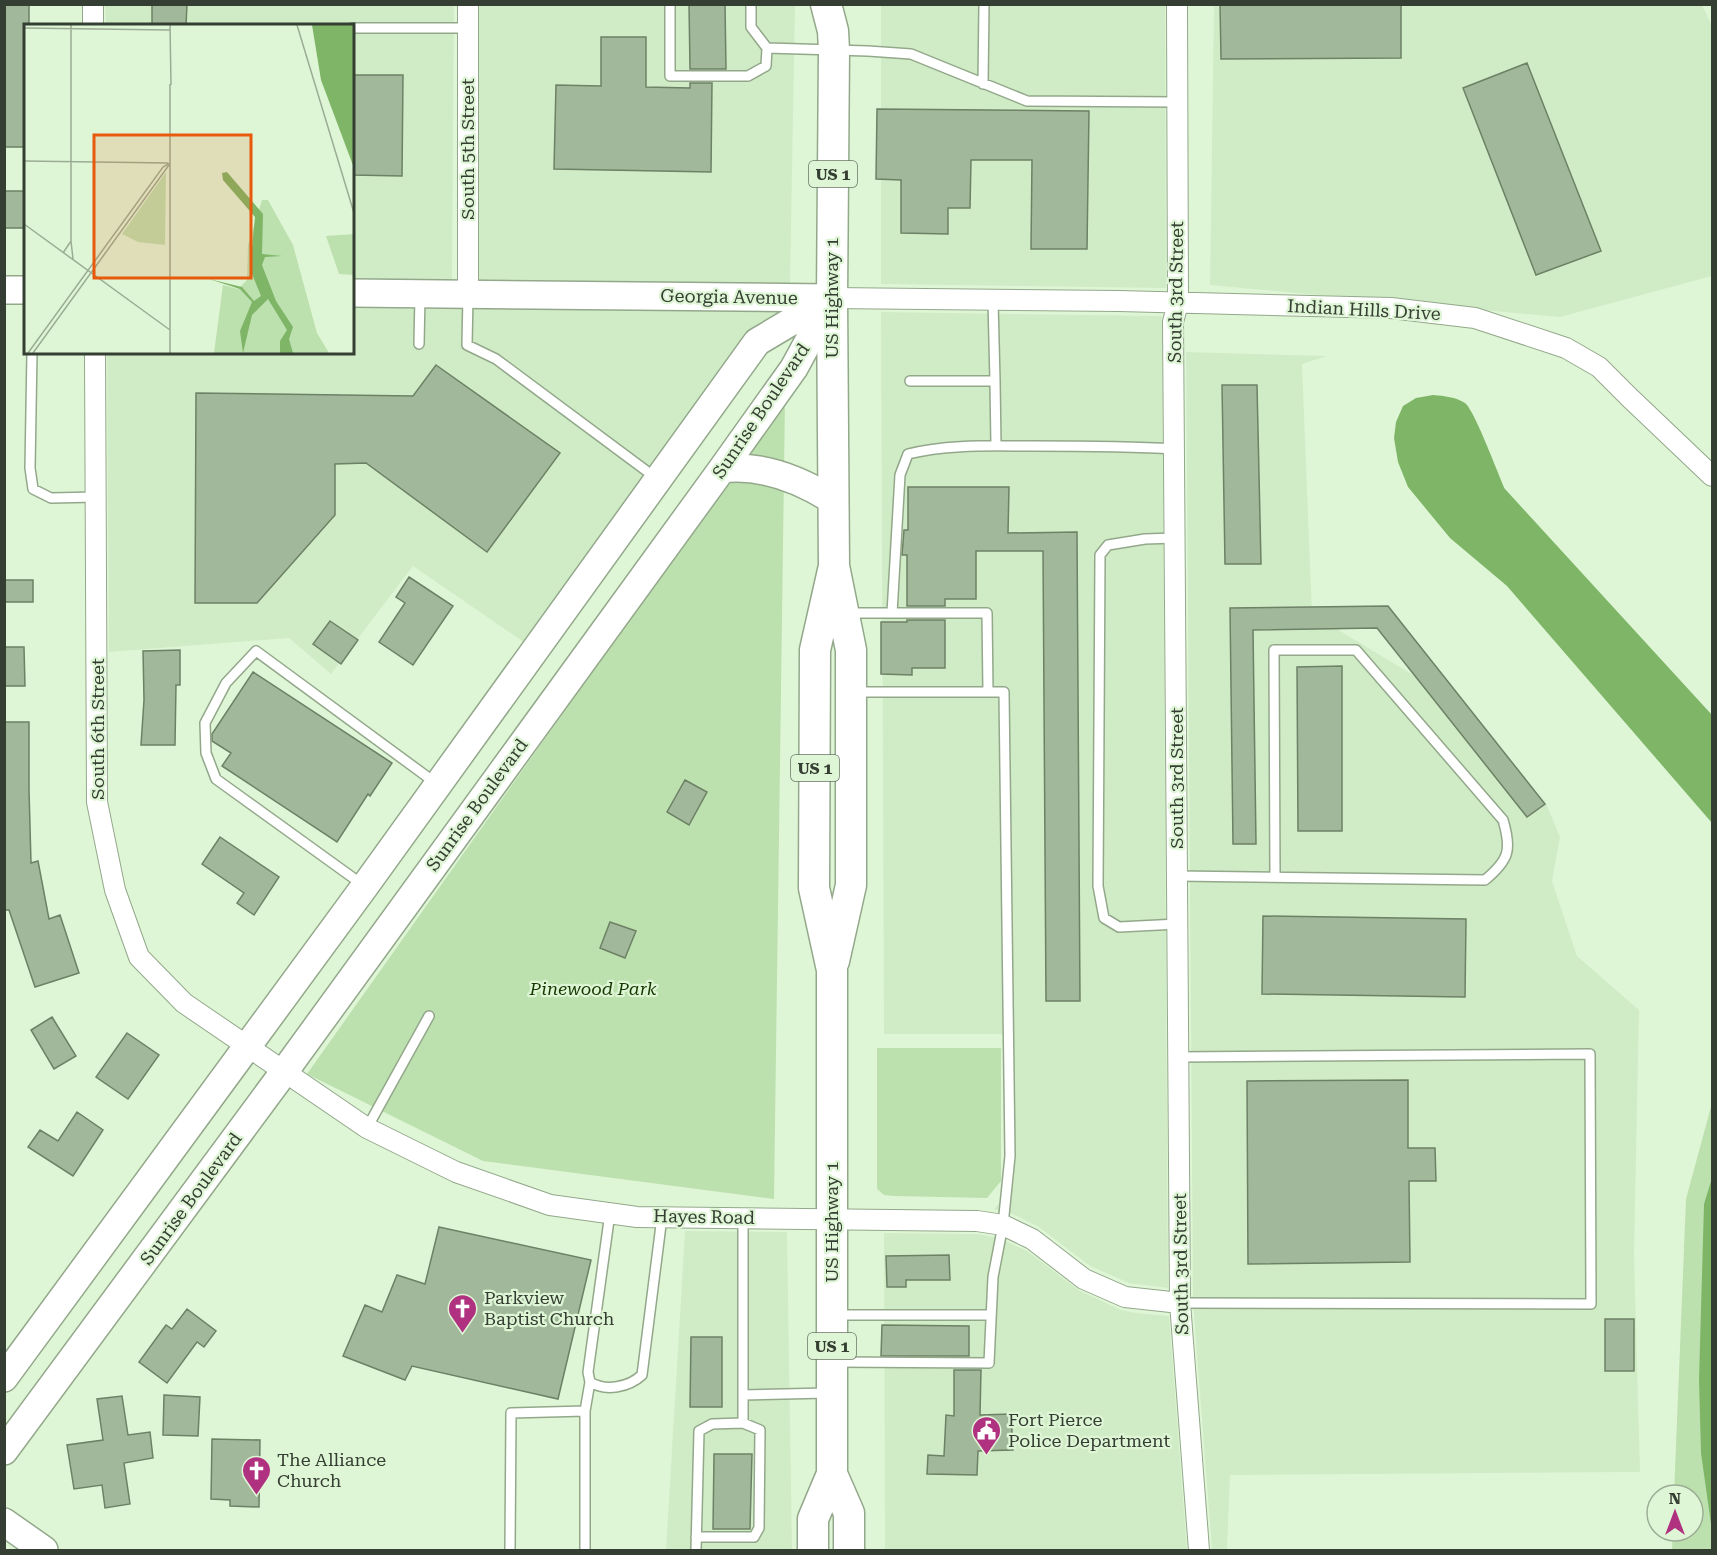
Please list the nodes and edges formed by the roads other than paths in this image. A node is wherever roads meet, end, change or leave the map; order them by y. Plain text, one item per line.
1 (93, 4) edge
2 (468, 4) edge
3 (670, 4) edge
4 (751, 4) edge
5 (984, 4) edge
6 (1177, 4) edge
7 (833, 22) edge
8 (93, 24) edge
9 (354, 28) edge
10 (468, 28) junction
11 (766, 48) junction
12 (983, 84) junction
13 (1177, 102) junction
14 (4, 290) edge
15 (24, 290) edge
16 (354, 293) edge
17 (420, 294) junction
18 (468, 294) junction
19 (832, 298) junction
20 (993, 301) junction
21 (1178, 303) junction
22 (419, 344) dead end
23 (32, 354) edge
24 (95, 354) edge
25 (910, 381) dead end
26 (995, 381) junction
27 (996, 446) junction
28 (1174, 449) junction
29 (722, 469) junction
30 (1713, 476) edge
31 (657, 479) junction
32 (96, 497) junction
33 (834, 501) junction
34 (1175, 538) junction
35 (834, 566) junction
36 (844, 613) junction
37 (892, 613) junction
38 (851, 692) junction
39 (988, 692) junction
40 (438, 785) junction
41 (1177, 876) junction
42 (1275, 877) junction
43 (365, 886) junction
44 (1178, 924) junction
45 (832, 970) junction
46 (429, 1016) dead end
47 (248, 1046) junction
48 (1178, 1057) junction
49 (284, 1072) junction
50 (367, 1128) junction
51 (610, 1213) junction
52 (662, 1217) junction
53 (743, 1218) junction
54 (832, 1218) junction
55 (1003, 1225) junction
56 (1180, 1303) junction
57 (832, 1315) junction
58 (991, 1315) junction
59 (832, 1362) junction
60 (4, 1378) edge
61 (590, 1382) junction
62 (832, 1393) junction
63 (743, 1395) junction
64 (585, 1412) junction
65 (743, 1423) junction
66 (4, 1451) edge
67 (832, 1474) junction
68 (4, 1522) edge
69 (696, 1537) junction
70 (44, 1551) edge
71 (510, 1551) edge
72 (585, 1551) edge
73 (696, 1551) edge
74 (813, 1551) edge
75 (849, 1551) edge
76 (1199, 1551) edge

1 - 8 street
2 - 10 street, South 5th Street
3 - 11 lane
4 - 11 lane
5 - 12 lane
6 - 13 street, South 3rd Street
7 - 11 lane
7 - 12 lane
7 - 19 main road, US Highway 1 / US 1
9 - 10 lane
10 - 18 street, South 5th Street
12 - 13 lane
13 - 21 street, South 3rd Street
14 - 15 main road
16 - 17 main road, Georgia Avenue
17 - 18 main road, Georgia Avenue
17 - 22 lane
18 - 19 main road, Georgia Avenue
18 - 31 lane
19 - 20 street, Georgia Avenue
19 - 29 main road, Sunrise Boulevard
19 - 31 main road, Sunrise Boulevard
19 - 33 main road, US Highway 1 / US 1
20 - 21 street, Georgia Avenue
20 - 26 lane
21 - 28 street, South 3rd Street
21 - 30 street, Indian Hills Drive
23 - 32 lane
24 - 32 street, South 6th Street
25 - 26 lane
26 - 27 lane
27 - 28 lane
27 - 37 lane
28 - 34 street, South 3rd Street
29 - 33 main road
29 - 49 main road, Sunrise Boulevard
31 - 40 main road, Sunrise Boulevard
32 - 47 street, South 6th Street
33 - 35 main road, US Highway 1 / US 1
34 - 41 street, South 3rd Street
34 - 44 lane
35 - 36 main road, US Highway 1 / US 1
35 - 45 main road, US Highway 1 / US 1
36 - 37 lane
36 - 38 main road, US Highway 1 / US 1
37 - 39 lane
38 - 39 lane
38 - 45 main road, US Highway 1 / US 1
39 - 55 lane
40 - 43 main road, Sunrise Boulevard
40 - 43 lane
41 - 42 lane
41 - 44 street, South 3rd Street
42 - 42 lane
43 - 47 main road, Sunrise Boulevard
44 - 48 street, South 3rd Street
45 - 54 main road, US Highway 1 / US 1
46 - 50 lane
47 - 49 street, Hayes Road
47 - 60 main road, Sunrise Boulevard
48 - 56 street, South 3rd Street
48 - 56 lane
49 - 50 street, Hayes Road
49 - 66 main road, Sunrise Boulevard
50 - 51 street, Hayes Road
51 - 52 street, Hayes Road
51 - 61 lane
52 - 53 street, Hayes Road
52 - 61 lane
53 - 54 street, Hayes Road
53 - 63 lane
54 - 55 street, Hayes Road
54 - 57 main road, US Highway 1 / US 1
55 - 56 street, Hayes Road
55 - 58 lane
56 - 76 street, South 3rd Street
57 - 58 lane
57 - 59 main road, US Highway 1 / US 1
58 - 59 lane
59 - 62 main road, US Highway 1 / US 1
61 - 64 lane
62 - 63 lane
62 - 67 main road, US Highway 1 / US 1
63 - 65 lane
64 - 71 lane
64 - 72 lane
65 - 69 lane
65 - 69 lane
67 - 74 main road, US Highway 1 / US 1
67 - 75 main road, US Highway 1 / US 1
68 - 70 main road
69 - 73 lane

